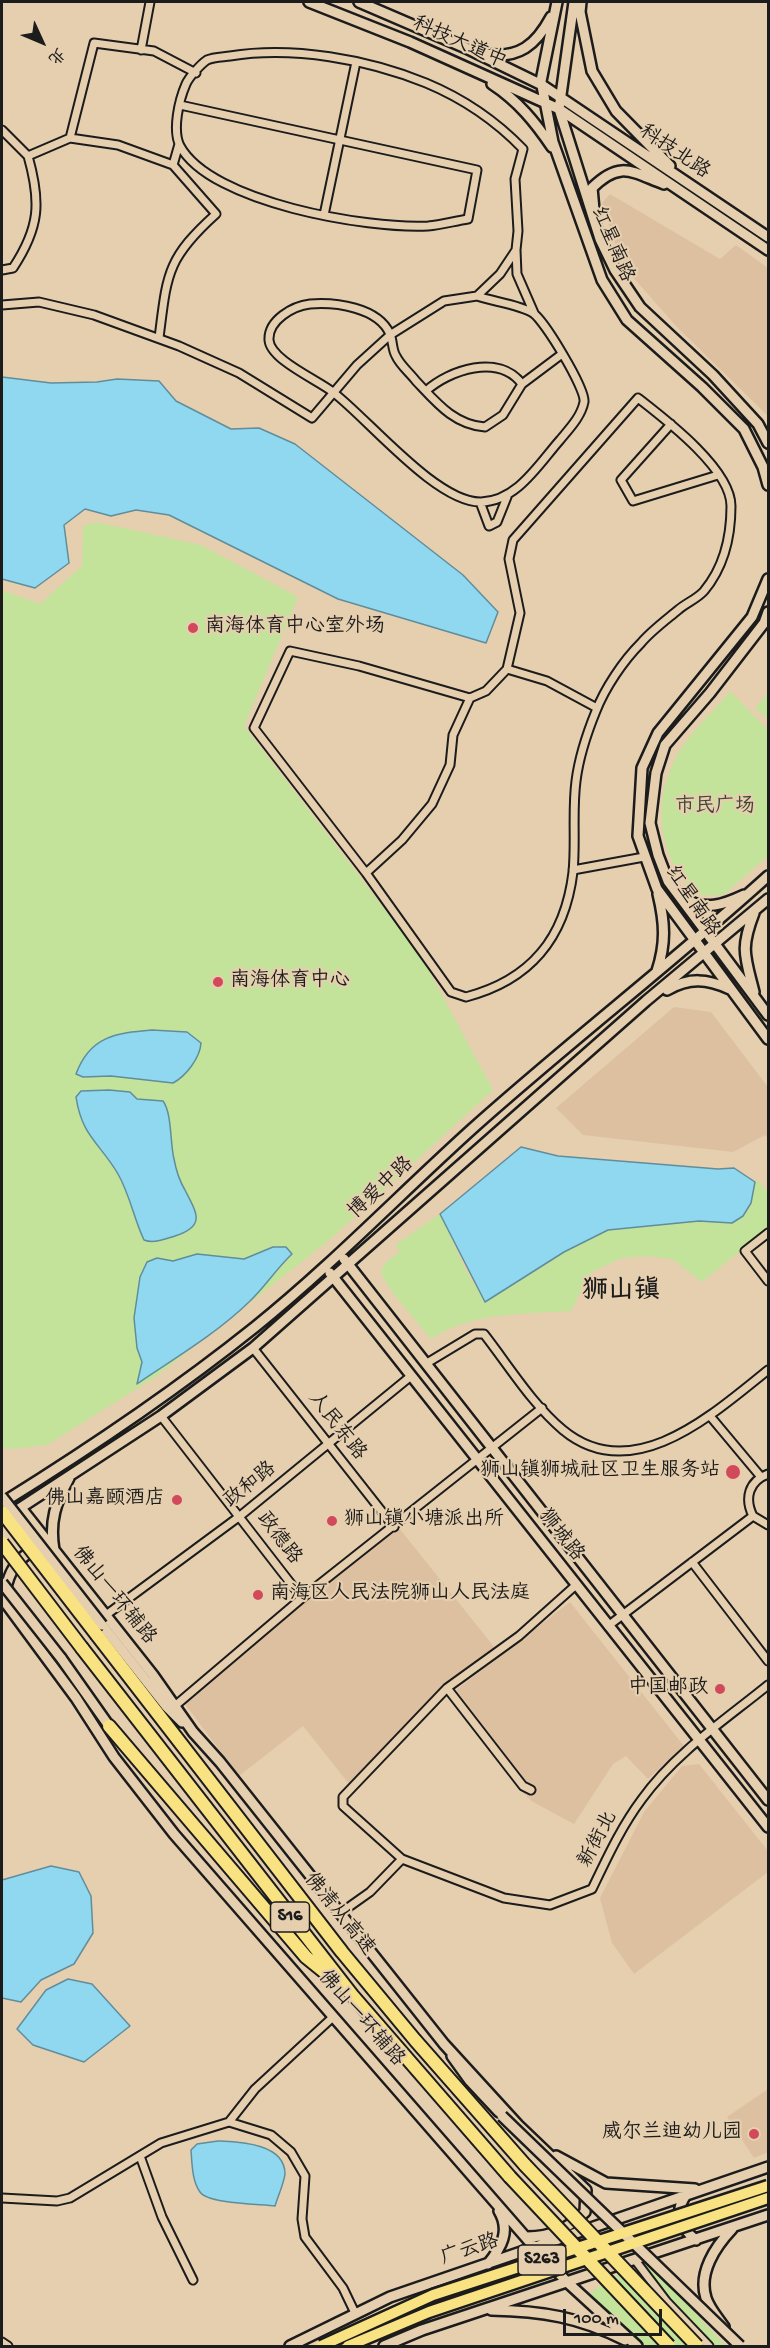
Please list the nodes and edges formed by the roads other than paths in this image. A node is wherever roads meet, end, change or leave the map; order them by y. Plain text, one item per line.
1 (150, 2) edge
2 (309, 2) edge
3 (360, 2) edge
4 (574, 2) edge
5 (581, 2) edge
6 (556, 4) edge
7 (141, 50) junction
8 (475, 52) junction
9 (356, 62) junction
10 (468, 68) junction
11 (196, 73) junction
12 (542, 85) junction
13 (561, 97) junction
14 (546, 103) junction
15 (180, 105) junction
16 (559, 109) junction
17 (2, 130) edge
18 (70, 138) junction
19 (340, 140) junction
20 (179, 144) junction
21 (558, 155) junction
22 (28, 156) junction
23 (173, 165) junction
24 (694, 188) junction
25 (681, 191) junction
26 (324, 215) junction
27 (595, 225) junction
28 (768, 237) edge
29 (516, 250) junction
30 (768, 250) edge
31 (2, 270) edge
32 (477, 296) junction
33 (2, 305) edge
34 (534, 313) junction
35 (390, 335) junction
36 (159, 338) junction
37 (561, 354) junction
38 (522, 384) junction
39 (334, 392) junction
40 (426, 392) junction
41 (671, 424) junction
42 (768, 443) edge
43 (718, 475) junction
44 (768, 485) edge
45 (507, 497) junction
46 (480, 502) junction
47 (768, 579) edge
48 (768, 612) edge
49 (507, 669) junction
50 (470, 698) junction
51 (597, 708) junction
52 (644, 857) junction
53 (573, 870) junction
54 (366, 873) junction
55 (768, 876) edge
56 (657, 889) junction
57 (752, 891) junction
58 (679, 895) junction
59 (768, 899) edge
60 (754, 912) junction
61 (707, 933) junction
62 (695, 942) junction
63 (716, 945) junction
64 (704, 954) junction
65 (657, 973) junction
66 (731, 989) junction
67 (756, 997) junction
68 (646, 1001) junction
69 (768, 1015) edge
70 (768, 1039) edge
71 (768, 1233) edge
72 (340, 1254) junction
73 (348, 1263) junction
74 (325, 1266) junction
75 (333, 1277) junction
76 (768, 1281) edge
77 (253, 1348) junction
78 (427, 1364) junction
79 (768, 1370) edge
80 (411, 1376) junction
81 (542, 1408) junction
82 (161, 1416) junction
83 (710, 1416) junction
84 (328, 1445) junction
85 (493, 1447) junction
86 (477, 1460) junction
87 (71, 1475) junction
88 (765, 1475) edge
89 (2, 1497) edge
90 (2, 1503) edge
91 (21, 1508) junction
92 (2, 1512) edge
93 (240, 1516) junction
94 (753, 1516) junction
95 (2, 1521) edge
96 (768, 1526) edge
97 (394, 1527) junction
98 (2, 1543) edge
99 (56, 1554) junction
100 (692, 1562) junction
101 (2, 1583) edge
102 (576, 1584) junction
103 (303, 1598) junction
104 (2, 1599) edge
105 (624, 1614) junction
106 (106, 1615) junction
107 (608, 1626) junction
108 (100, 1630) junction
109 (768, 1661) edge
110 (768, 1685) edge
111 (447, 1688) junction
112 (176, 1705) junction
113 (714, 1730) junction
114 (105, 1731) junction
115 (193, 1732) junction
116 (699, 1741) junction
117 (531, 1790) dead end
118 (768, 1800) edge
119 (768, 1827) edge
120 (402, 1859) junction
121 (339, 1914) junction
122 (352, 1995) junction
123 (333, 2017) junction
124 (444, 2044) junction
125 (229, 2122) junction
126 (542, 2146) junction
127 (140, 2156) junction
128 (768, 2167) edge
129 (768, 2186) edge
130 (703, 2190) junction
131 (686, 2195) junction
132 (2, 2198) edge
133 (768, 2198) edge
134 (492, 2199) junction
135 (768, 2215) edge
136 (734, 2227) junction
137 (526, 2237) junction
138 (696, 2240) junction
139 (535, 2248) junction
140 (635, 2260) junction
141 (487, 2265) junction
142 (194, 2280) dead end
143 (567, 2282) junction
144 (482, 2310) junction
145 (355, 2313) junction
146 (730, 2336) junction
147 (2, 2342) edge
148 (635, 2345) edge
149 (8, 2346) edge
150 (290, 2346) edge
151 (321, 2346) edge
152 (348, 2346) edge
153 (384, 2346) edge
154 (669, 2346) edge
155 (697, 2346) edge
156 (709, 2346) edge
157 (740, 2346) edge

1 - 7 street
2 - 10 main road, 科技大道中
3 - 8 main road, 科技大道中
4 - 13 main road, 红星南路
5 - 24 main road
6 - 8 main road
6 - 12 main road, 红星南路
7 - 11 street
7 - 18 street
8 - 12 main road, 科技大道中
9 - 11 street
9 - 19 street
9 - 29 street
10 - 14 main road, 科技大道中
10 - 21 main road
11 - 15 street
12 - 13 main road, 科技大道中
12 - 14 main road, 红星南路
13 - 16 main road, 红星南路
13 - 24 main road, 科技北路
14 - 16 main road, 科技大道中
14 - 21 main road, 红星南路
15 - 19 street
15 - 20 street
16 - 25 main road, 科技大道中
16 - 27 main road, 红星南路
17 - 22 street
18 - 22 street
18 - 23 street
19 - 26 street
19 - 26 street
20 - 23 street
20 - 26 street
21 - 44 main road, 红星南路
22 - 31 street
23 - 36 street
24 - 28 main road, 科技北路
25 - 27 main road
25 - 30 main road
27 - 42 main road, 红星南路
29 - 32 street
29 - 34 street
32 - 34 street
32 - 35 street
33 - 36 street
34 - 37 street
35 - 39 street
35 - 39 street
35 - 40 street
36 - 39 street
37 - 38 street
37 - 45 street
38 - 40 street
38 - 40 street
39 - 46 street
41 - 43 street
41 - 43 street
41 - 49 street
43 - 51 street
45 - 46 street
45 - 46 street
47 - 52 main road, 红星南路
48 - 58 main road, 红星南路
49 - 50 street
49 - 51 street
50 - 54 street
50 - 54 street
51 - 53 street
52 - 53 street
52 - 56 main road, 红星南路
53 - 54 street
55 - 57 main road, 博爱中路
56 - 62 main road, 红星南路
56 - 65 main road
57 - 58 main road
57 - 61 main road, 博爱中路
58 - 61 main road, 红星南路
59 - 60 main road, 博爱中路
60 - 63 main road, 博爱中路
60 - 67 main road
61 - 62 main road, 博爱中路
61 - 63 main road, 红星南路
62 - 64 main road, 红星南路
62 - 65 main road, 博爱中路
63 - 64 main road, 博爱中路
63 - 67 main road, 红星南路
64 - 66 main road, 红星南路
64 - 68 main road, 博爱中路
65 - 72 main road, 博爱中路
66 - 68 main road
66 - 70 main road, 红星南路
67 - 69 main road
68 - 73 main road, 博爱中路
71 - 76 street
72 - 73 main road, 狮城路
72 - 74 main road, 博爱中路
73 - 75 main road, 博爱中路
73 - 78 main road, 狮城路
74 - 75 main road, 狮城路
74 - 90 main road, 博爱中路
75 - 77 main road, 博爱中路
75 - 80 main road, 狮城路
77 - 82 main road, 博爱中路
77 - 84 street, 人民东路
78 - 81 street
78 - 85 main road, 狮城路
79 - 83 street
80 - 84 street, 政和路
80 - 86 main road, 狮城路
81 - 83 street
81 - 85 street
82 - 87 main road, 博爱中路
82 - 93 street, 政德路
83 - 88 street
84 - 93 street, 政和路
84 - 97 street, 人民东路
85 - 86 street
85 - 105 main road, 狮城路
86 - 97 street
86 - 102 main road, 狮城路
87 - 91 main road, 博爱中路
87 - 99 main road
88 - 94 street
89 - 108 main road, bridge
91 - 95 main road, 博爱中路
91 - 99 main road, 佛山一环辅路
92 - 108 highway, 佛清从高速 / S16, bridge
93 - 103 street, 政德路
93 - 106 street, 政和路
94 - 96 street
94 - 100 street
97 - 103 street
98 - 122 highway, 佛清从高速 / S16, bridge
99 - 104 main road
99 - 106 main road, 佛山一环辅路
100 - 105 street
100 - 109 street
101 - 114 main road, bridge
102 - 107 main road, 狮城路
102 - 111 street
103 - 112 street
104 - 114 main road, 佛山一环辅路
105 - 107 street
105 - 113 main road, 狮城路
106 - 112 main road, 佛山一环辅路
107 - 116 main road, 狮城路
108 - 115 main road
108 - 155 highway, 佛清从高速 / S16, bridge
110 - 113 street, 新街北
111 - 117 street
111 - 120 street, 新街北
112 - 115 main road, 佛山一环辅路
113 - 116 street, 新街北
113 - 118 main road, 狮城路
114 - 122 highway
114 - 123 main road, 佛山一环辅路
115 - 121 main road, 佛山一环辅路
116 - 119 main road, 狮城路
116 - 120 street, 新街北
120 - 121 street
121 - 124 main road, 佛山一环辅路
122 - 154 highway, 佛清从高速 / S16, bridge
123 - 125 street
123 - 134 main road, 佛山一环辅路
124 - 126 main road, 佛山一环辅路
124 - 146 main road, bridge
125 - 127 street
125 - 145 street
126 - 130 main road
126 - 137 main road
127 - 132 street
127 - 142 street
128 - 130 main road, 广云路 / S263
129 - 151 main road, 广云路 / S263, bridge
130 - 131 main road, 广云路 / S263
131 - 138 main road
131 - 139 main road, 广云路 / S263
133 - 152 main road, S263, bridge
134 - 137 main road, 佛山一环辅路
134 - 141 main road
135 - 136 main road, S263
136 - 138 main road, S263
136 - 146 main road, bridge
137 - 139 main road, 佛山一环辅路
138 - 140 main road, S263
139 - 141 main road, 广云路 / S263
139 - 143 main road, 佛山一环辅路
140 - 143 main road, S263
140 - 156 street
141 - 145 main road, 广云路 / S263
143 - 144 main road, S263
143 - 148 main road, 佛山一环辅路
144 - 148 main road
144 - 153 main road, S263
145 - 150 main road, 广云路 / S263
146 - 157 main road, bridge
147 - 149 street

